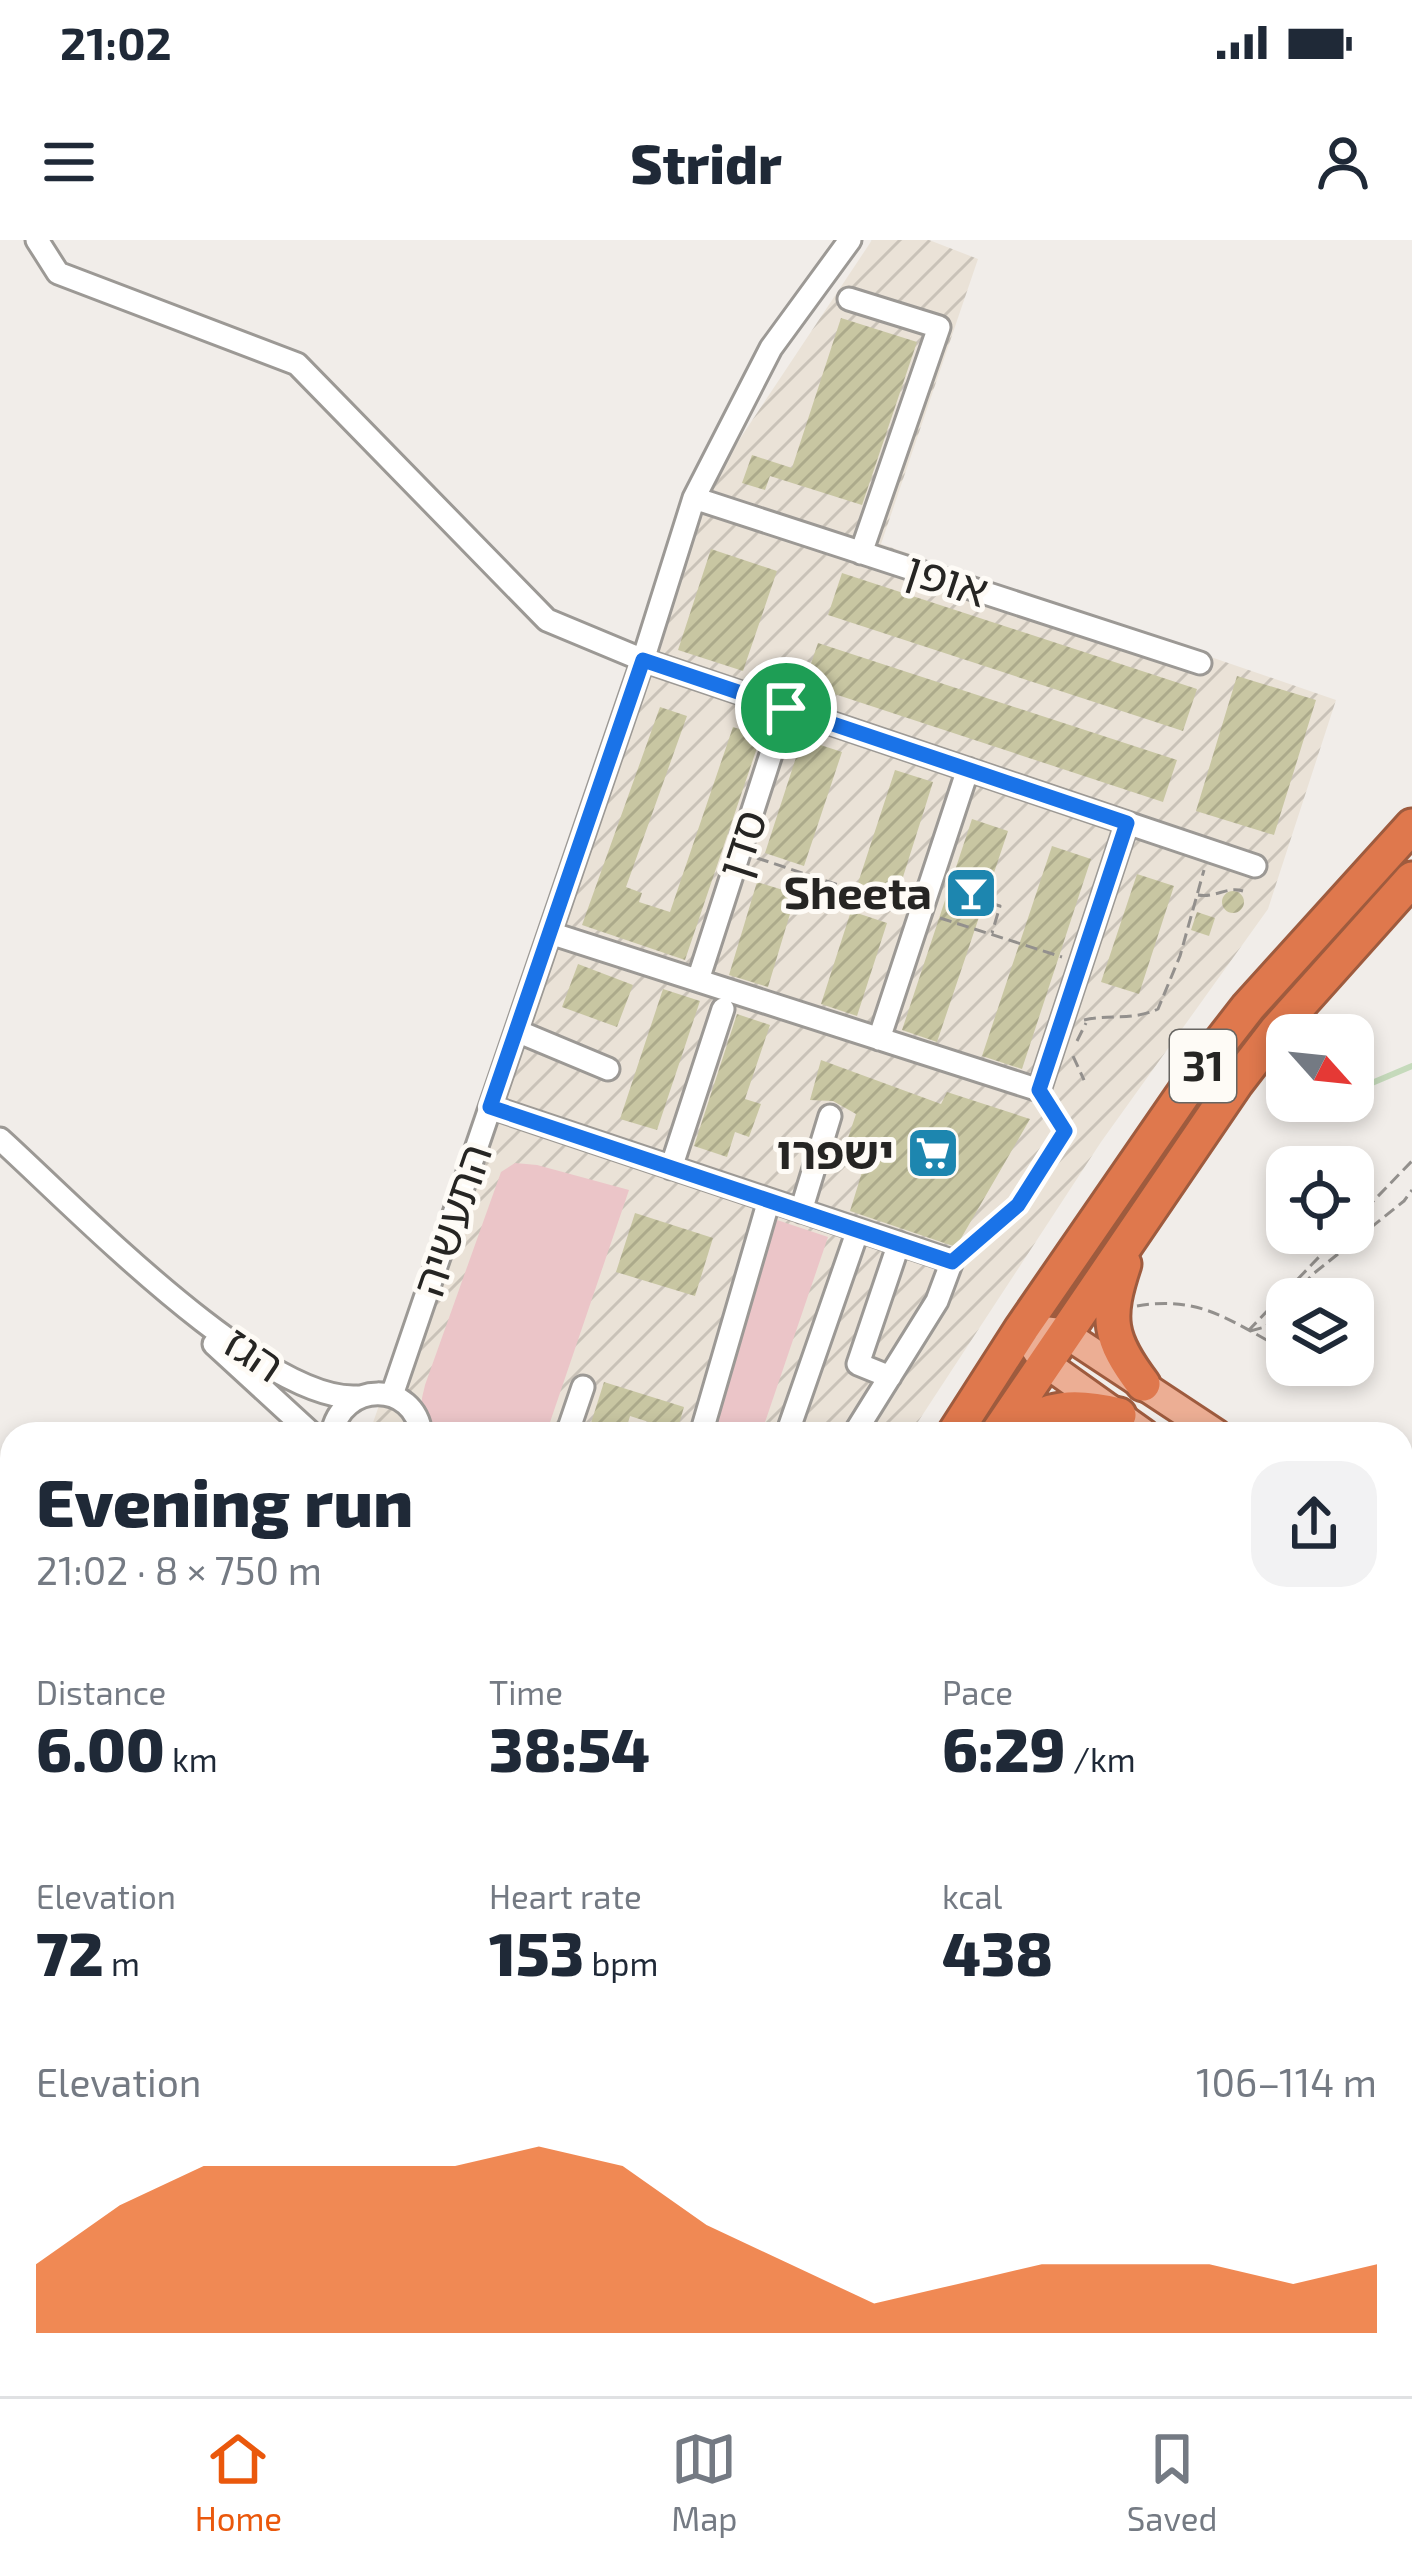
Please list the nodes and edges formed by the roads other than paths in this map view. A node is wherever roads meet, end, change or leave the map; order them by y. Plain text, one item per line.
1 (37, 240) edge
2 (850, 240) edge
3 (849, 299) dead end
4 (694, 498) junction
5 (861, 553) junction
6 (643, 660) junction
7 (1200, 663) dead end
8 (786, 708) junction
9 (968, 770) junction
10 (1127, 823) junction
11 (1412, 826) edge
12 (1255, 866) dead end
13 (1412, 879) edge
14 (550, 933) junction
15 (698, 980) junction
16 (723, 1009) dead end
17 (517, 1031) junction
18 (879, 1039) junction
19 (608, 1069) dead end
20 (490, 1107) junction
21 (830, 1116) dead end
22 (0, 1139) edge
23 (671, 1168) junction
24 (770, 1200) junction
25 (801, 1211) junction
26 (1138, 1225) junction
27 (858, 1230) junction
28 (899, 1244) junction
29 (162, 1286) junction
30 (1022, 1328) junction
31 (1064, 1333) junction
32 (1044, 1362) junction
33 (890, 1378) junction
34 (1142, 1384) junction
35 (583, 1387) dead end
36 (392, 1395) junction
37 (357, 1397) junction
38 (298, 1422) edge
39 (337, 1422) edge
40 (420, 1422) edge
41 (571, 1422) edge
42 (705, 1422) edge
43 (791, 1422) edge
44 (862, 1422) edge
45 (962, 1422) edge
46 (1005, 1422) edge
47 (1032, 1422) edge
48 (1124, 1422) edge
49 (1128, 1422) edge
50 (1199, 1422) edge

1 - 6 street
2 - 4 street, התעשיה
3 - 5 street
4 - 5 street, אופן
4 - 6 street, התעשיה
5 - 7 street, אופן
6 - 8 street
6 - 14 street, התעשיה
8 - 9 street
8 - 15 street, סדן
9 - 10 street
9 - 18 street
10 - 12 street
10 - 18 street
11 - 30 highway, 31
13 - 26 highway, 31
14 - 15 street
14 - 17 street, התעשיה
15 - 18 street
16 - 23 street
17 - 19 street
17 - 20 street, התעשיה
20 - 23 street
20 - 36 street, התעשיה
21 - 25 street
22 - 29 street, הגז
23 - 24 street
24 - 25 street
24 - 42 street
25 - 27 street
26 - 31 highway, 31
26 - 34 highway
27 - 28 street
27 - 43 street
28 - 33 street
28 - 33 street
29 - 37 street, הגז
29 - 38 street, הגז
30 - 31 main road
30 - 32 main road
30 - 45 highway, 31
31 - 32 highway, 31
31 - 34 main road
32 - 46 highway, 31
32 - 49 main road
33 - 44 street
34 - 50 main road
35 - 41 street
36 - 37 street, הגז
36 - 40 street
37 - 39 street
47 - 48 highway

